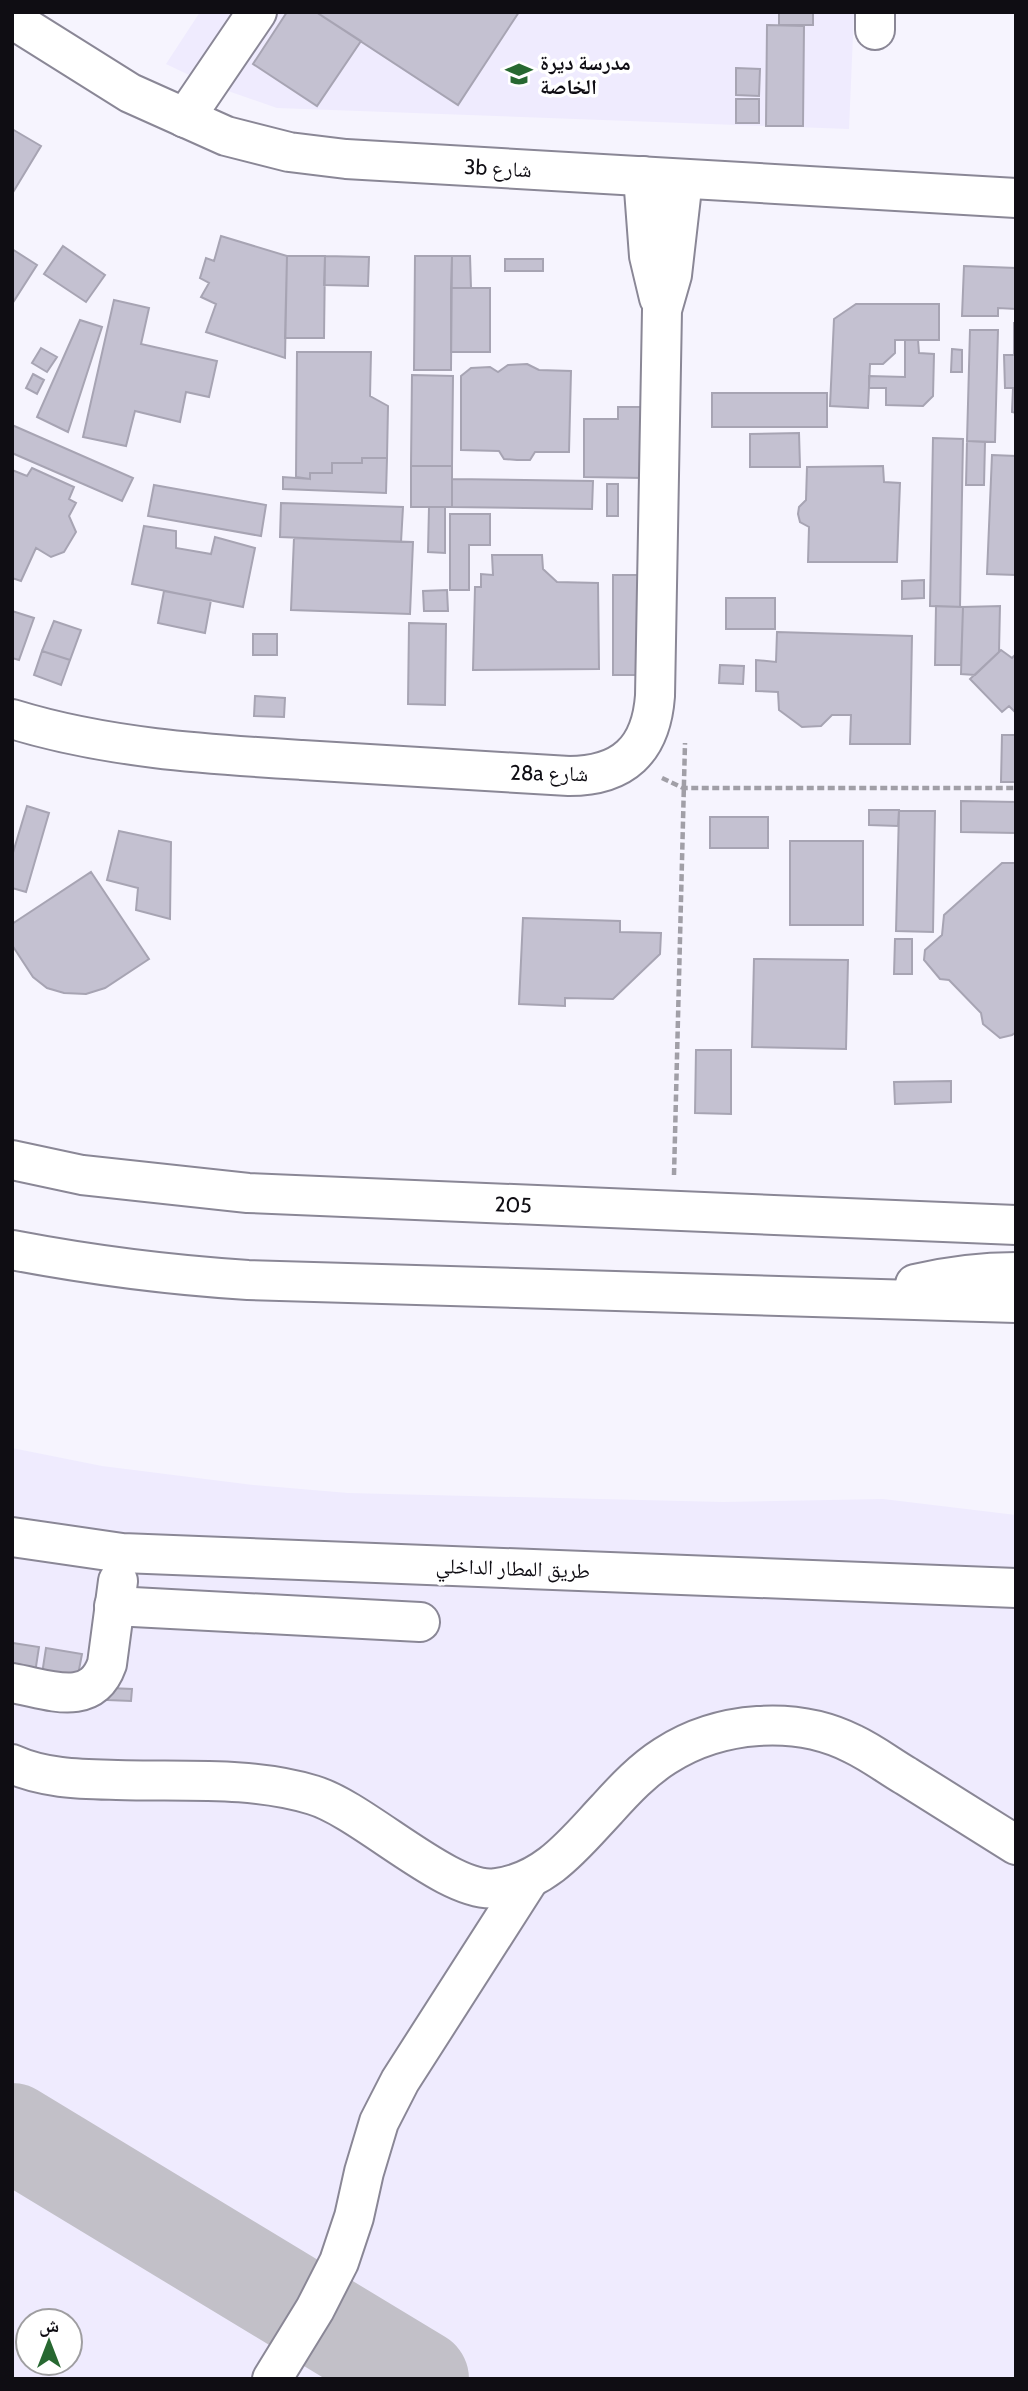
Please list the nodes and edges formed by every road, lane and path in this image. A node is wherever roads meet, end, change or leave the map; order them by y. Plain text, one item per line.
1 (257, 12) edge
2 (12, 19) edge
3 (185, 118) junction
4 (643, 176) junction
5 (683, 179) junction
6 (1016, 198) edge
7 (662, 310) junction
8 (12, 719) edge
9 (685, 734) dead end
10 (626, 761) junction
11 (683, 788) junction
12 (1016, 788) edge
13 (12, 1160) edge
14 (673, 1211) junction
15 (1016, 1225) edge
16 (12, 1250) edge
17 (1016, 1272) edge
18 (869, 1299) junction
19 (1016, 1303) edge
20 (12, 1537) edge
21 (122, 1553) junction
22 (1016, 1588) edge
23 (114, 1606) junction
24 (421, 1622) dead end
25 (12, 1683) edge
26 (12, 1764) edge
27 (1016, 1845) edge
28 (528, 1881) junction
29 (272, 2379) edge

1 - 3 street
2 - 3 street, 3b شارع
3 - 4 street, 3b شارع
4 - 5 street, 3b شارع
4 - 7 street, 28a شارع
5 - 6 street, 3b شارع
5 - 7 street, 28a شارع
7 - 10 street, 28a شارع
8 - 10 street, 28a شارع
9 - 11 path
10 - 11 path
11 - 12 path
11 - 14 path
13 - 14 street, 205
14 - 15 street, 205
16 - 18 street
17 - 18 street
18 - 19 street
20 - 21 street, طريق المطار الداخلي
21 - 22 street, طريق المطار الداخلي
21 - 23 street
23 - 24 street
23 - 25 street
26 - 28 street
27 - 28 street
28 - 29 street

